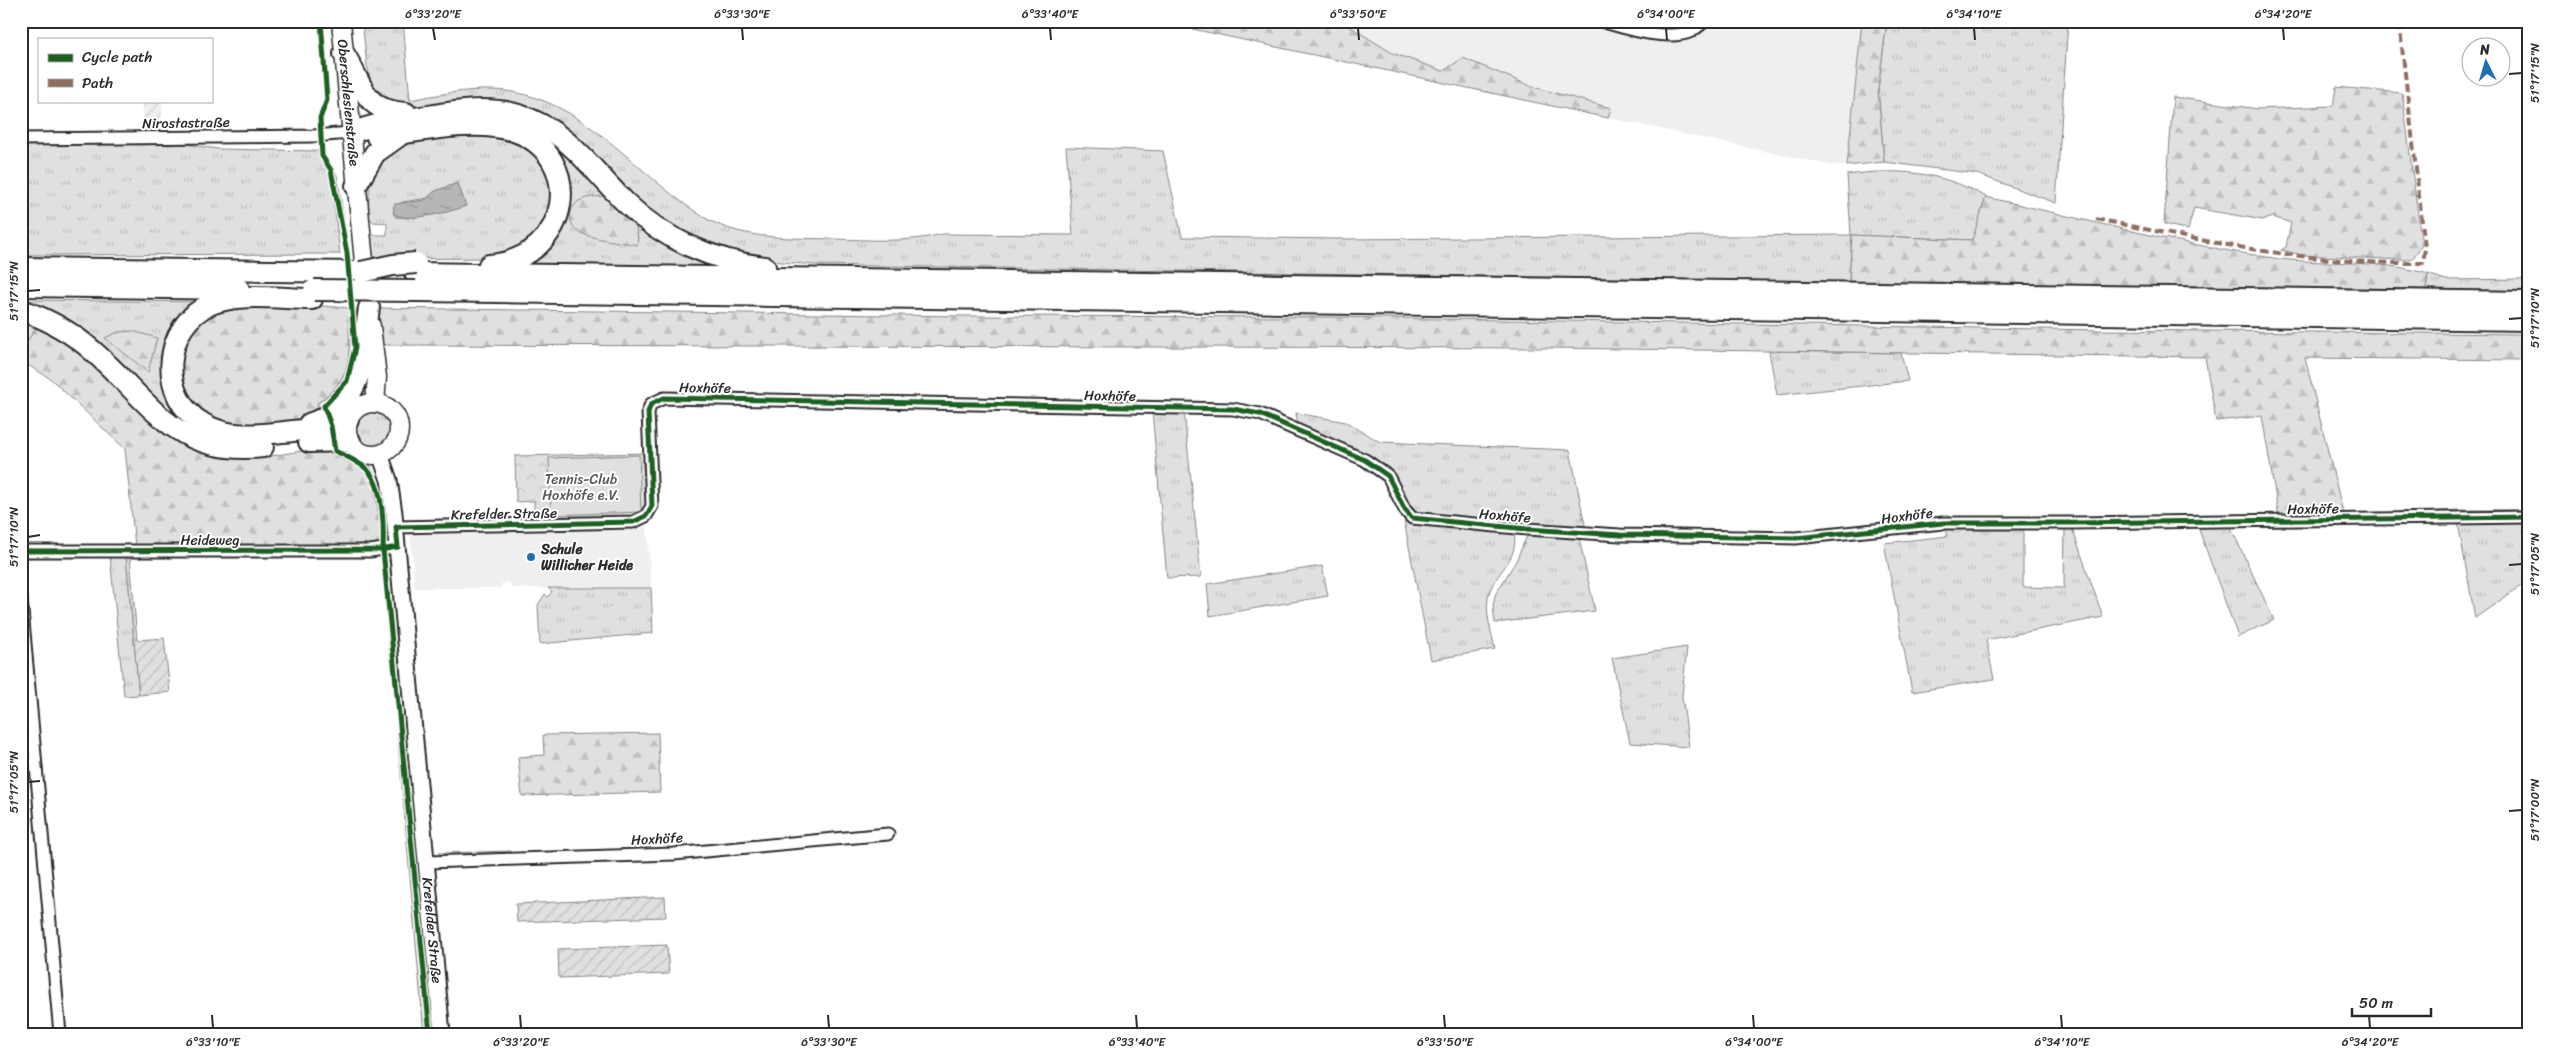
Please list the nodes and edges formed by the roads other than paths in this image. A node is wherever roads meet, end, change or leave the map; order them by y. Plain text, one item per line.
1 (341, 21) edge
2 (1601, 21) edge
3 (1705, 21) edge
4 (344, 54) junction
5 (438, 114) junction
6 (351, 133) junction
7 (403, 134) junction
8 (21, 140) edge
9 (356, 186) junction
10 (21, 268) edge
11 (846, 279) junction
12 (415, 282) junction
13 (21, 286) edge
14 (313, 287) junction
15 (2528, 302) edge
16 (369, 308) junction
17 (21, 310) edge
18 (2528, 320) edge
19 (375, 403) junction
20 (348, 420) junction
21 (273, 433) junction
22 (350, 441) junction
23 (380, 454) junction
24 (2528, 517) edge
25 (632, 522) joint
26 (396, 527) junction
27 (398, 547) junction
28 (21, 552) edge
29 (21, 599) edge
30 (888, 834) dead end
31 (426, 862) junction
32 (60, 1034) edge
33 (442, 1034) edge

1 - 4 main road, Oberschlesienstraße
2 - 3 street
4 - 5 highway
4 - 6 main road, Oberschlesienstraße
5 - 6 highway
5 - 11 highway
6 - 7 highway
6 - 8 street, Nirostastraße
6 - 9 main road, Oberschlesienstraße
7 - 9 highway
7 - 12 highway
9 - 16 main road
10 - 14 highway
11 - 12 highway
11 - 15 highway
12 - 14 highway, bridge
12 - 14 highway, bridge
12 - 18 highway
13 - 14 highway
14 - 21 highway
16 - 19 main road
16 - 21 highway
17 - 22 highway
19 - 20 main road
19 - 23 main road
20 - 21 highway
20 - 22 main road
22 - 23 main road
23 - 26 main road, Krefelder Straße
24 - 25 street, Hoxhöfe
25 - 26 street, Krefelder Straße
26 - 27 main road, Krefelder Straße
27 - 28 street, Heideweg
27 - 31 main road, Krefelder Straße
29 - 32 street
30 - 31 street, Hoxhöfe
31 - 33 main road, Krefelder Straße

